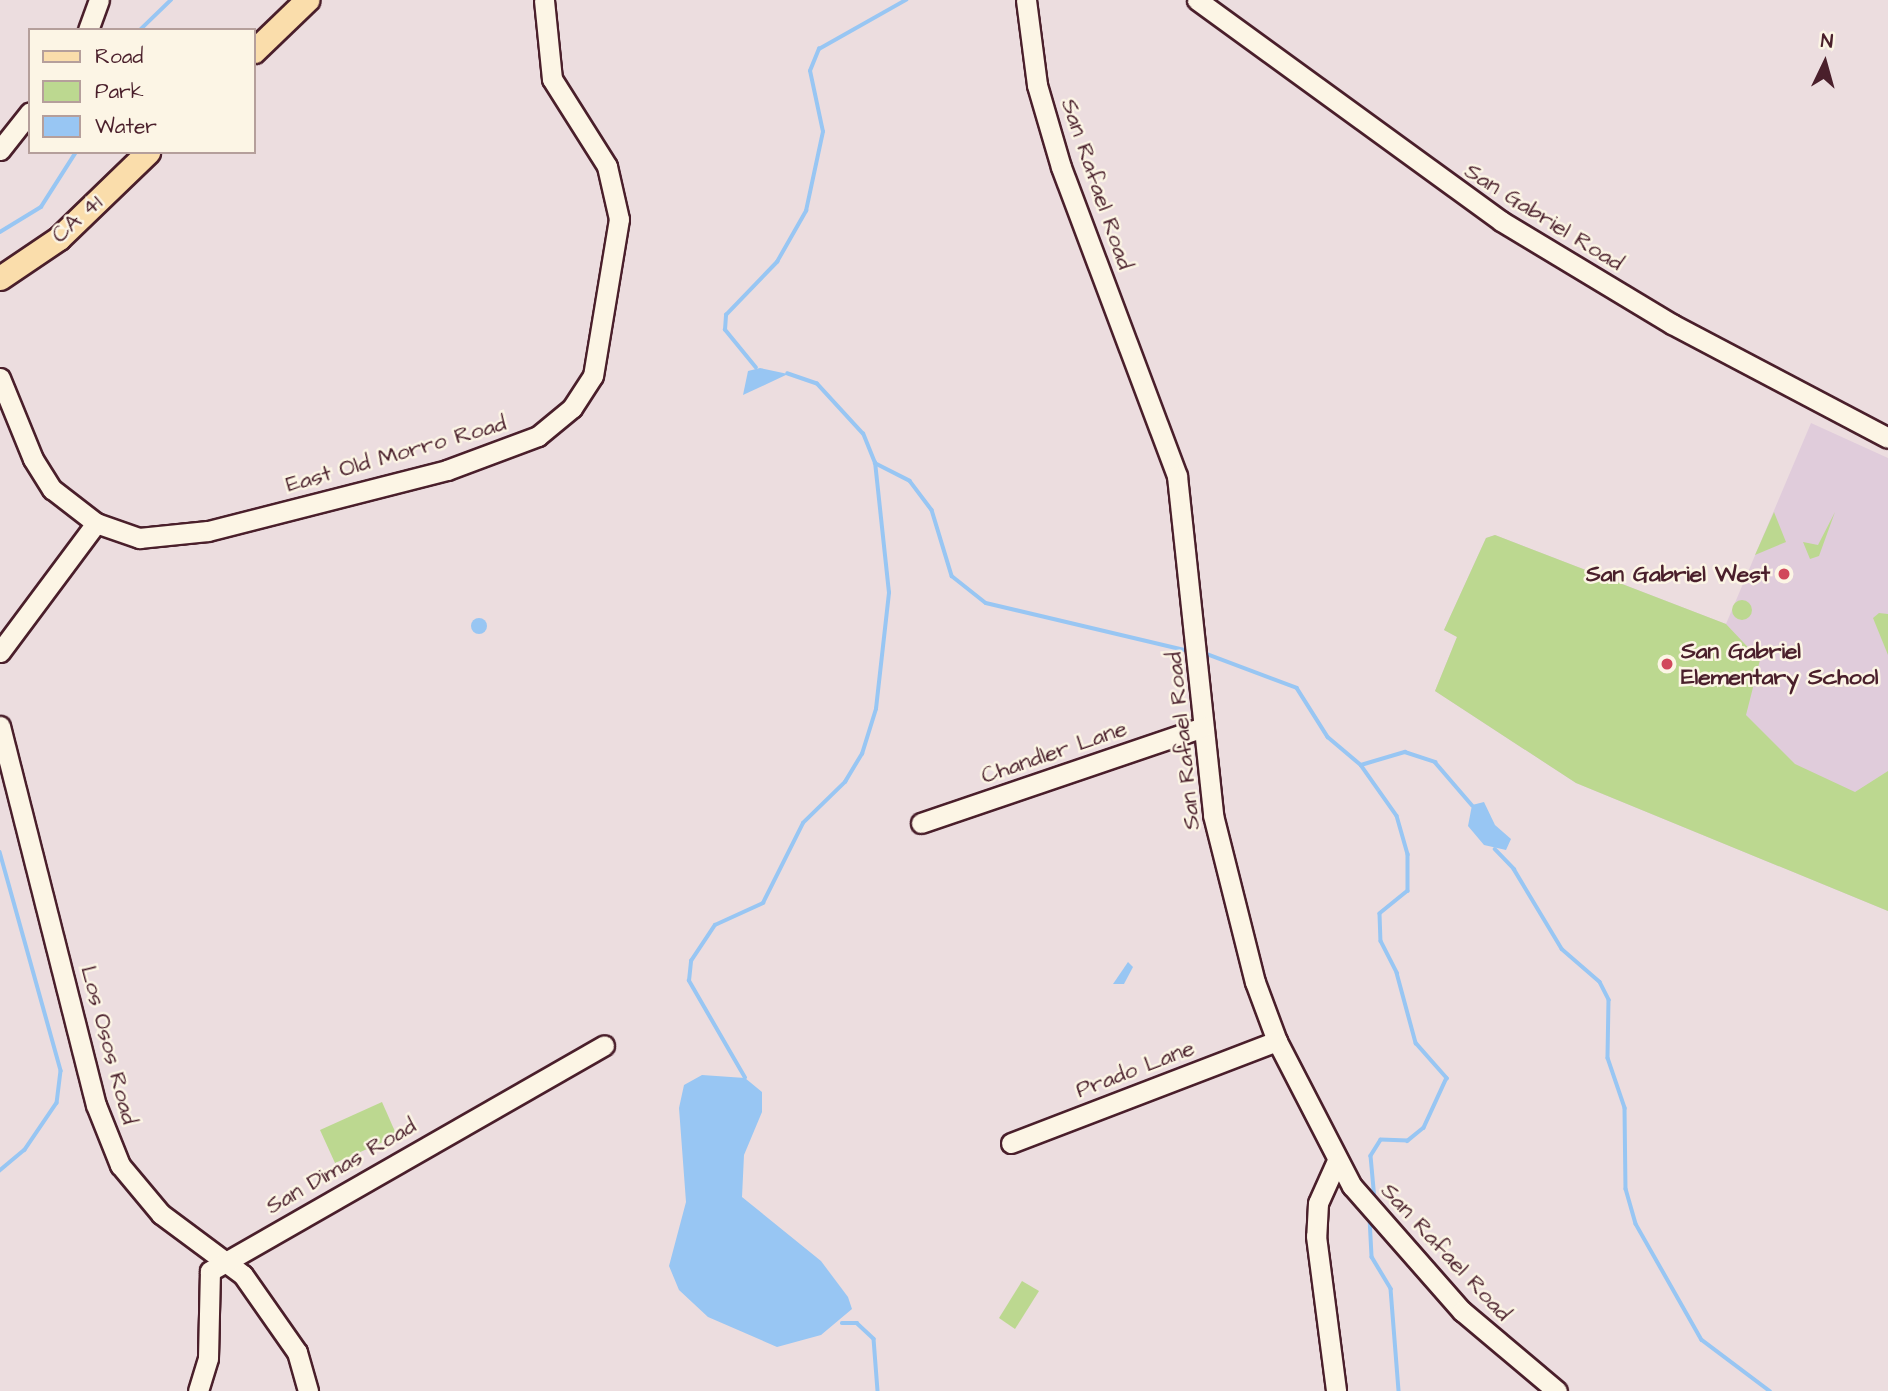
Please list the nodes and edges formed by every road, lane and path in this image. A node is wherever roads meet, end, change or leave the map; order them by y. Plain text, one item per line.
1 (99, 0) edge
2 (307, 0) edge
3 (544, 0) edge
4 (1026, 0) edge
5 (1197, 0) edge
6 (89, 28) edge
7 (256, 49) edge
8 (28, 115) edge
9 (0, 150) edge
10 (146, 154) edge
11 (0, 278) edge
12 (0, 379) edge
13 (1888, 438) edge
14 (96, 523) junction
15 (0, 652) edge
16 (0, 726) edge
17 (1203, 727) junction
18 (921, 822) dead end
19 (1277, 1041) junction
20 (604, 1045) dead end
21 (1011, 1143) dead end
22 (1336, 1163) junction
23 (223, 1263) junction
24 (198, 1391) edge
25 (309, 1391) edge
26 (1336, 1391) edge
27 (1557, 1391) edge

1 - 6 street
2 - 7 main road
3 - 14 street, East Old Morro Road
4 - 17 street, San Rafael Road
5 - 13 street, San Gabriel Road
8 - 9 street
10 - 11 main road, CA 41 / CA 41
12 - 14 street, East Old Morro Road
14 - 15 street
16 - 23 street, Los Osos Road
17 - 18 street, Chandler Lane
17 - 19 street, San Rafael Road
19 - 21 street, Prado Lane
19 - 22 street, San Rafael Road
20 - 23 street, San Dimas Road
22 - 26 street
22 - 27 street, San Rafael Road
23 - 24 street
23 - 25 street, Los Osos Road

